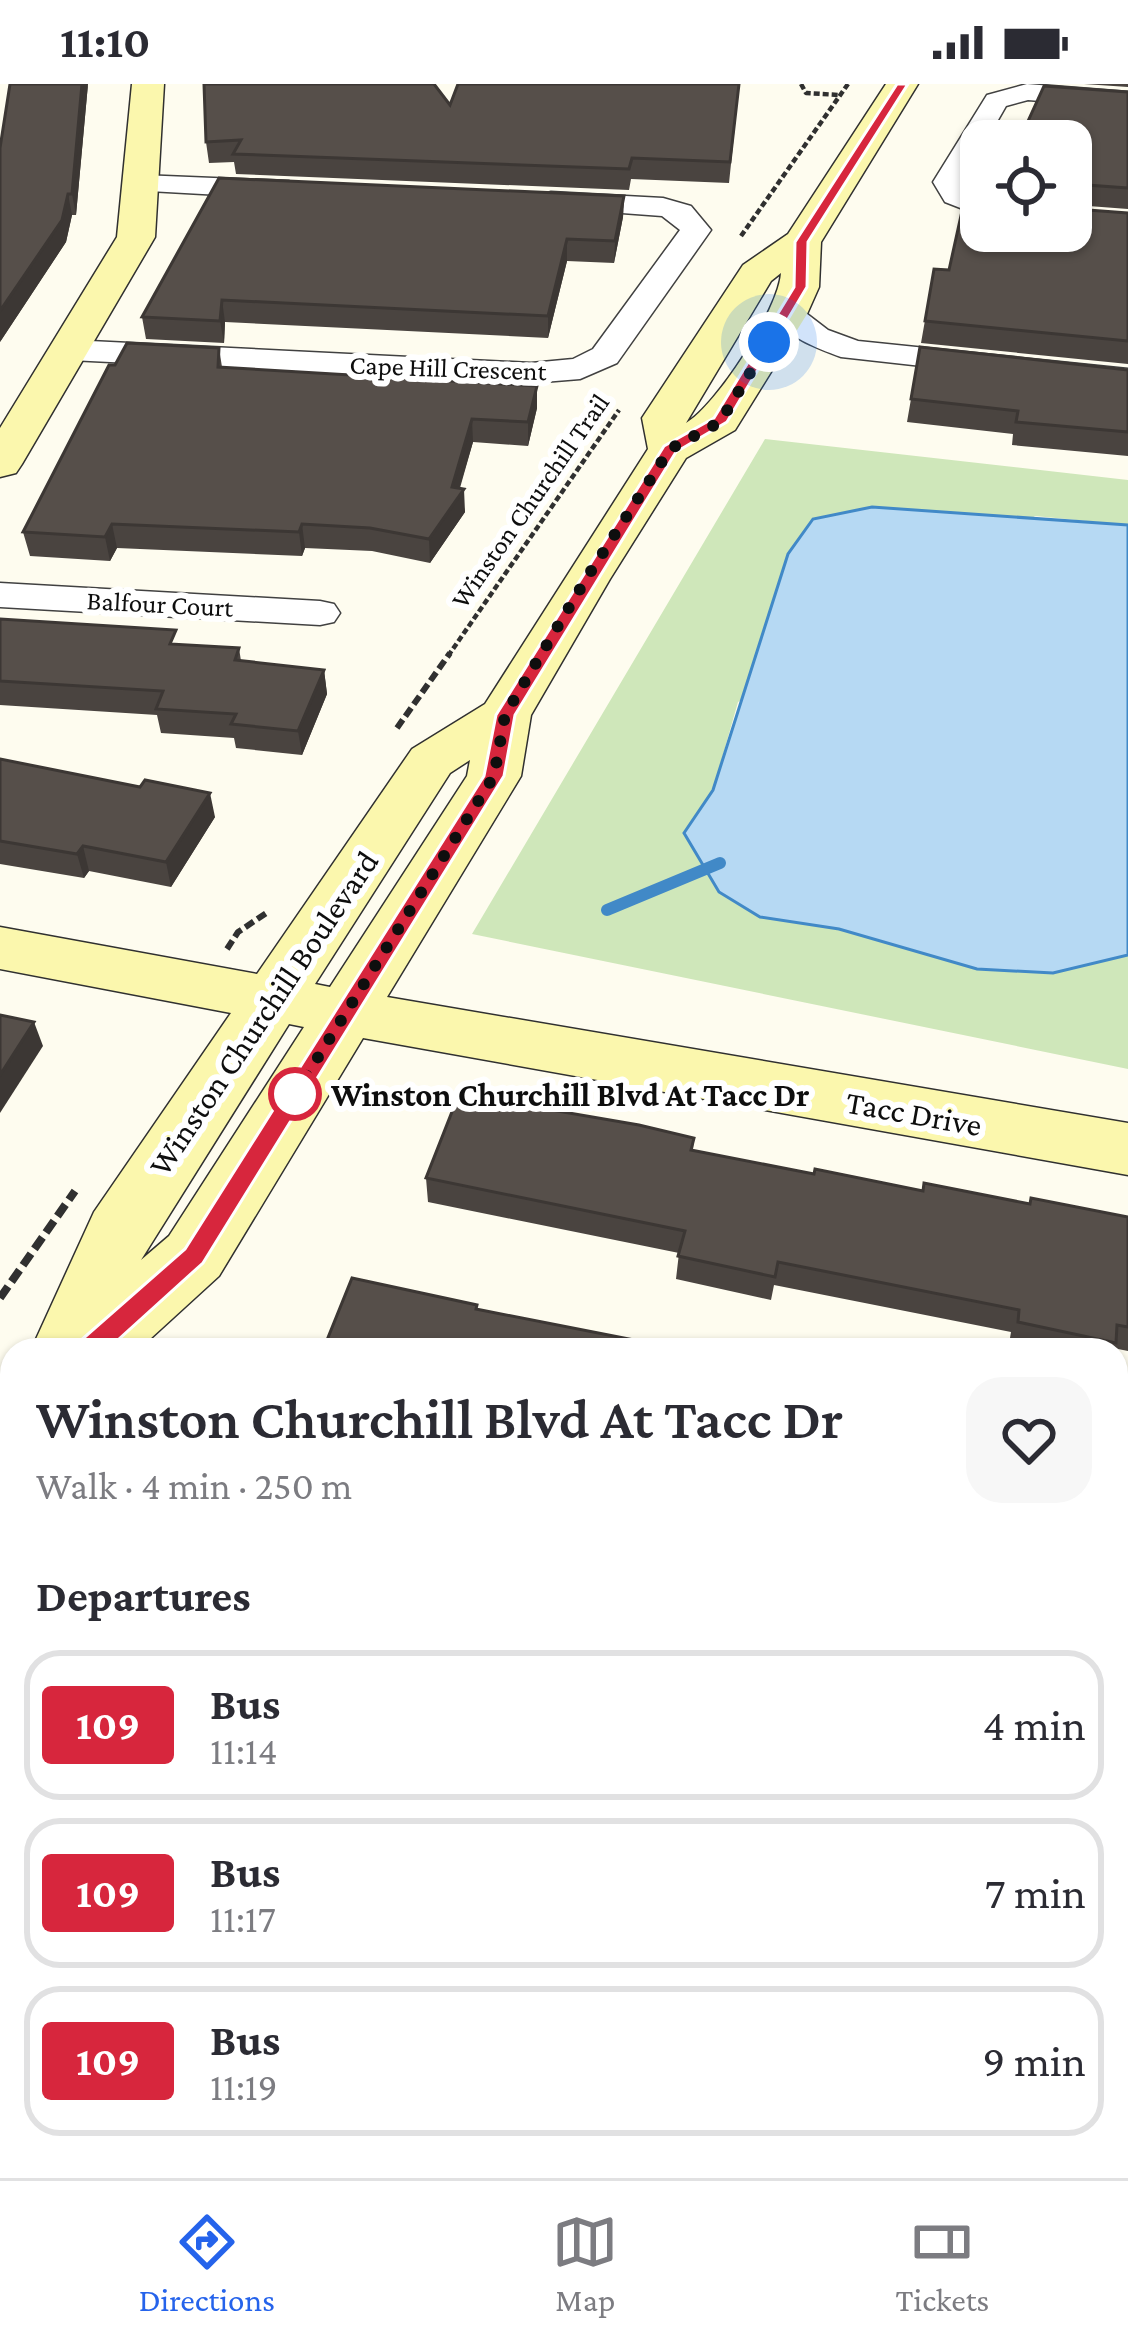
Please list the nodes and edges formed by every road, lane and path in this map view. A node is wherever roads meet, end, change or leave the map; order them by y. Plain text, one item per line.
1 (148, 84) edge
2 (801, 84) edge
3 (848, 84) edge
4 (902, 84) edge
5 (840, 94) junction
6 (1128, 100) edge
7 (984, 120) edge
8 (960, 159) edge
9 (141, 184) junction
10 (330, 191) edge
11 (960, 198) edge
12 (521, 199) edge
13 (802, 242) junction
14 (731, 251) dead end
15 (787, 314) junction
16 (70, 350) junction
17 (854, 350) junction
18 (751, 370) junction
19 (1128, 379) edge
20 (629, 396) dead end
21 (670, 449) junction
22 (0, 464) edge
23 (0, 595) edge
24 (320, 613) dead end
25 (505, 715) junction
26 (387, 742) dead end
27 (279, 897) dead end
28 (238, 932) dead end
29 (0, 948) edge
30 (273, 999) junction
31 (345, 1013) junction
32 (1128, 1149) edge
33 (82, 1181) dead end
34 (0, 1298) edge
35 (73, 1338) edge
36 (102, 1338) edge

1 - 9 main road
2 - 5 path
3 - 5 path
4 - 13 main road, Winston Churchill Boulevard
5 - 14 path
6 - 7 street
8 - 11 street
9 - 10 street
9 - 16 main road
12 - 16 street, Cape Hill Crescent
13 - 15 main road, Winston Churchill Boulevard
13 - 21 main road, Winston Churchill Boulevard
15 - 17 street
15 - 18 main road, Winston Churchill Boulevard
16 - 22 main road
17 - 18 street
17 - 19 street
18 - 21 main road, Winston Churchill Boulevard
20 - 26 path, Winston Churchill Trail
21 - 25 main road, Winston Churchill Boulevard
23 - 24 street, Balfour Court
25 - 30 main road, Winston Churchill Boulevard
25 - 31 main road, Winston Churchill Boulevard
27 - 28 path
29 - 30 main road, Tacc Drive
30 - 31 main road, Tacc Drive
30 - 35 main road, Winston Churchill Boulevard
31 - 32 main road, Tacc Drive
31 - 36 main road, Winston Churchill Boulevard
33 - 34 path

